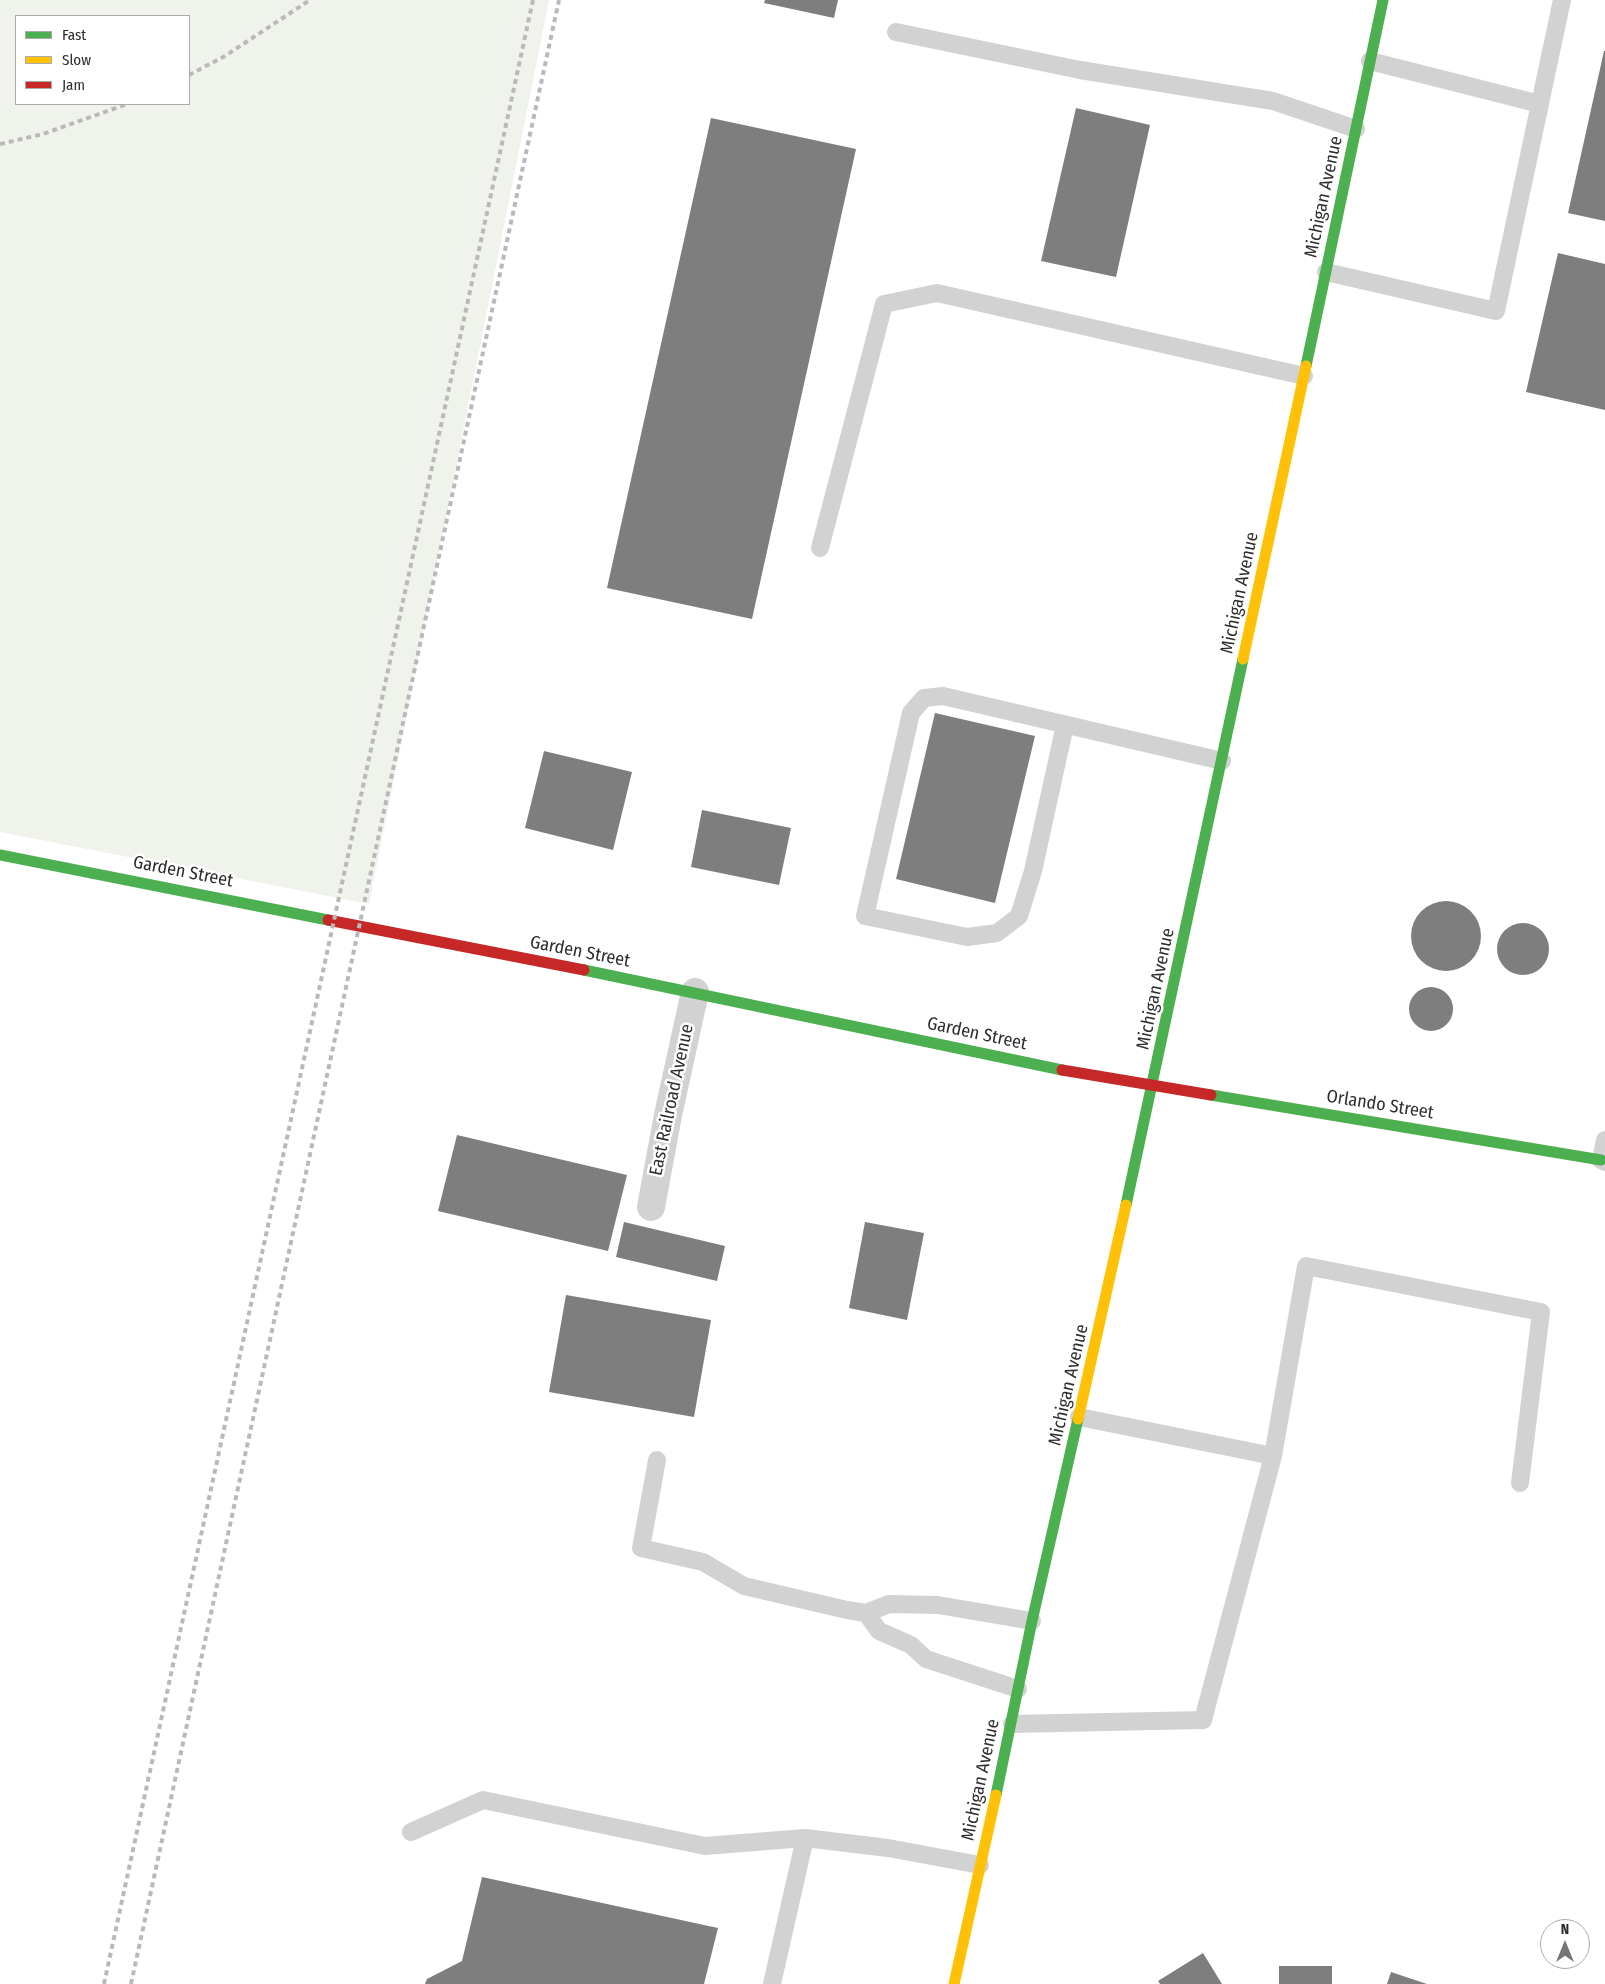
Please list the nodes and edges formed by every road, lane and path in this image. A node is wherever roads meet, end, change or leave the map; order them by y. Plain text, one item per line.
1 (1383, 0) edge
2 (1562, 0) edge
3 (896, 32) dead end
4 (1370, 62) junction
5 (1540, 104) junction
6 (1356, 129) junction
7 (1326, 272) junction
8 (1304, 376) junction
9 (820, 548) dead end
10 (1065, 725) junction
11 (1222, 761) junction
12 (0, 854) edge
13 (695, 992) junction
14 (1153, 1086) junction
15 (1605, 1140) edge
16 (1603, 1161) edge
17 (651, 1207) dead end
18 (1080, 1417) junction
19 (1273, 1456) junction
20 (657, 1460) dead end
21 (1520, 1483) dead end
22 (866, 1613) junction
23 (1032, 1621) junction
24 (1018, 1689) junction
25 (1012, 1724) junction
26 (412, 1832) dead end
27 (805, 1838) junction
28 (980, 1865) junction
29 (772, 1984) edge
30 (954, 1984) edge

1 - 4 main road, Michigan Avenue
2 - 5 lane
3 - 6 lane
4 - 5 lane
4 - 6 main road, Michigan Avenue
5 - 7 lane
6 - 7 main road, Michigan Avenue
7 - 8 main road, Michigan Avenue
8 - 9 lane
8 - 11 main road, Michigan Avenue
10 - 10 lane
10 - 11 lane
11 - 14 main road, Michigan Avenue
12 - 13 main road, Garden Street
13 - 14 main road, Garden Street
13 - 17 street, East Railroad Avenue
14 - 16 main road, Orlando Street
14 - 18 main road, Michigan Avenue
15 - 16 lane
18 - 19 lane
18 - 23 main road, Michigan Avenue
19 - 21 lane
19 - 25 lane
20 - 22 lane
22 - 23 lane
22 - 24 lane
23 - 24 main road, Michigan Avenue
24 - 25 main road, Michigan Avenue
25 - 28 main road, Michigan Avenue
26 - 27 lane
27 - 28 lane
27 - 29 lane
28 - 30 main road, Michigan Avenue

